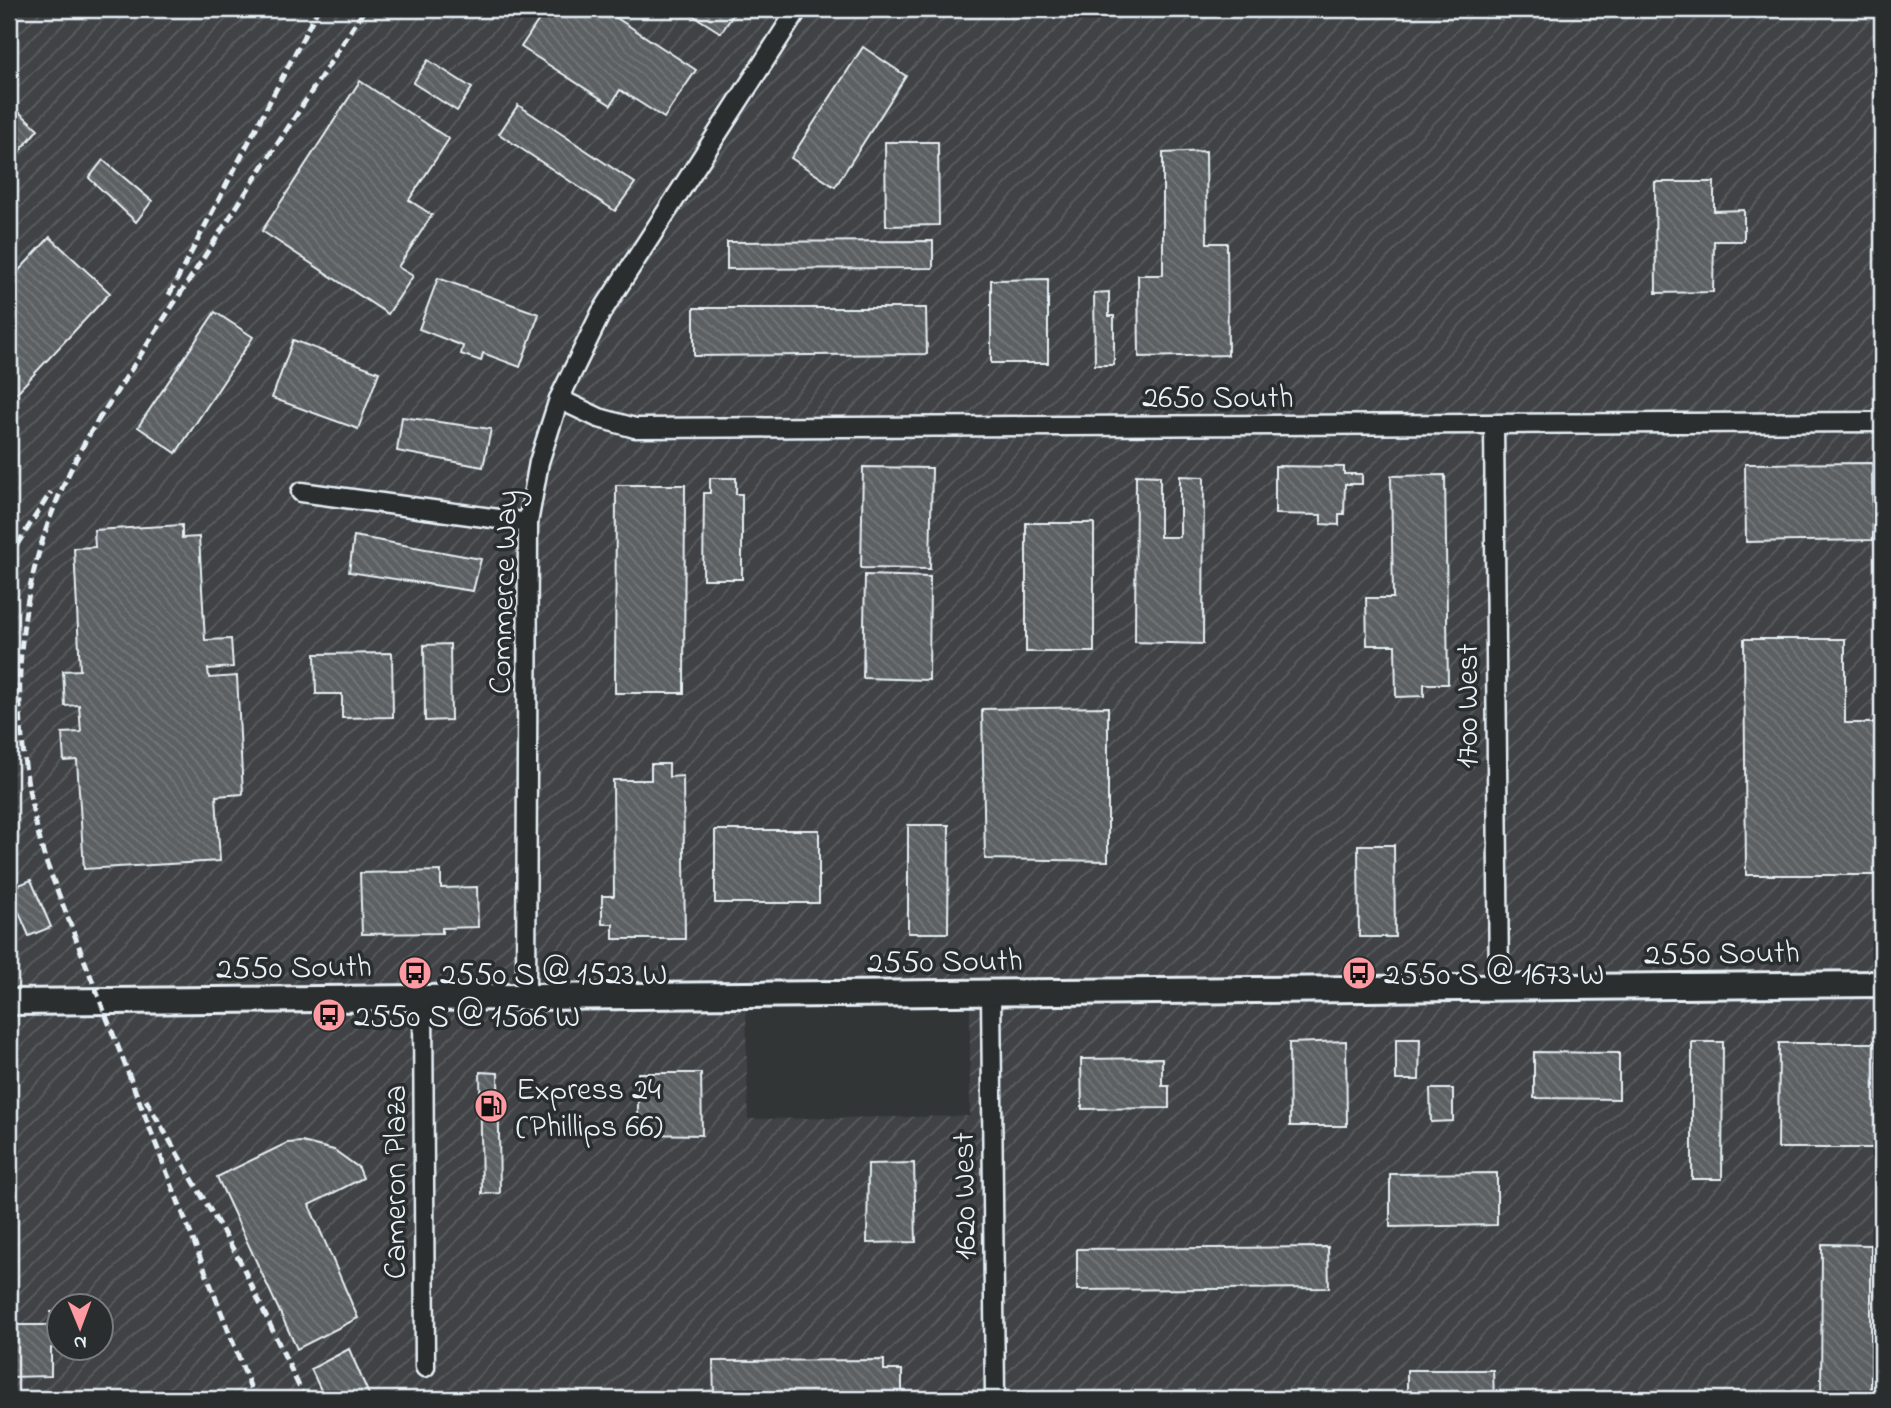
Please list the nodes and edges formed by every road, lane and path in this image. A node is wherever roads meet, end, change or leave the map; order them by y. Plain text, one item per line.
1 (798, 9) edge
2 (559, 399) junction
3 (1882, 422) edge
4 (1494, 424) junction
5 (301, 492) dead end
6 (528, 523) junction
7 (1882, 984) edge
8 (1499, 987) junction
9 (991, 992) junction
10 (423, 998) junction
11 (526, 998) junction
12 (9, 1002) edge
13 (425, 1367) dead end
14 (995, 1399) edge

1 - 2 street, Commerce Way
2 - 4 street, 2650 South
2 - 6 street, Commerce Way
3 - 4 street, 2650 South
4 - 8 street, 1700 West
5 - 6 street
6 - 11 street, Commerce Way
7 - 8 main road, 2550 South
8 - 9 main road, 2550 South
9 - 11 main road, 2550 South
9 - 14 street, 1620 West
10 - 11 main road, 2550 South
10 - 12 main road, 2550 South
10 - 13 street, Cameron Plaza

